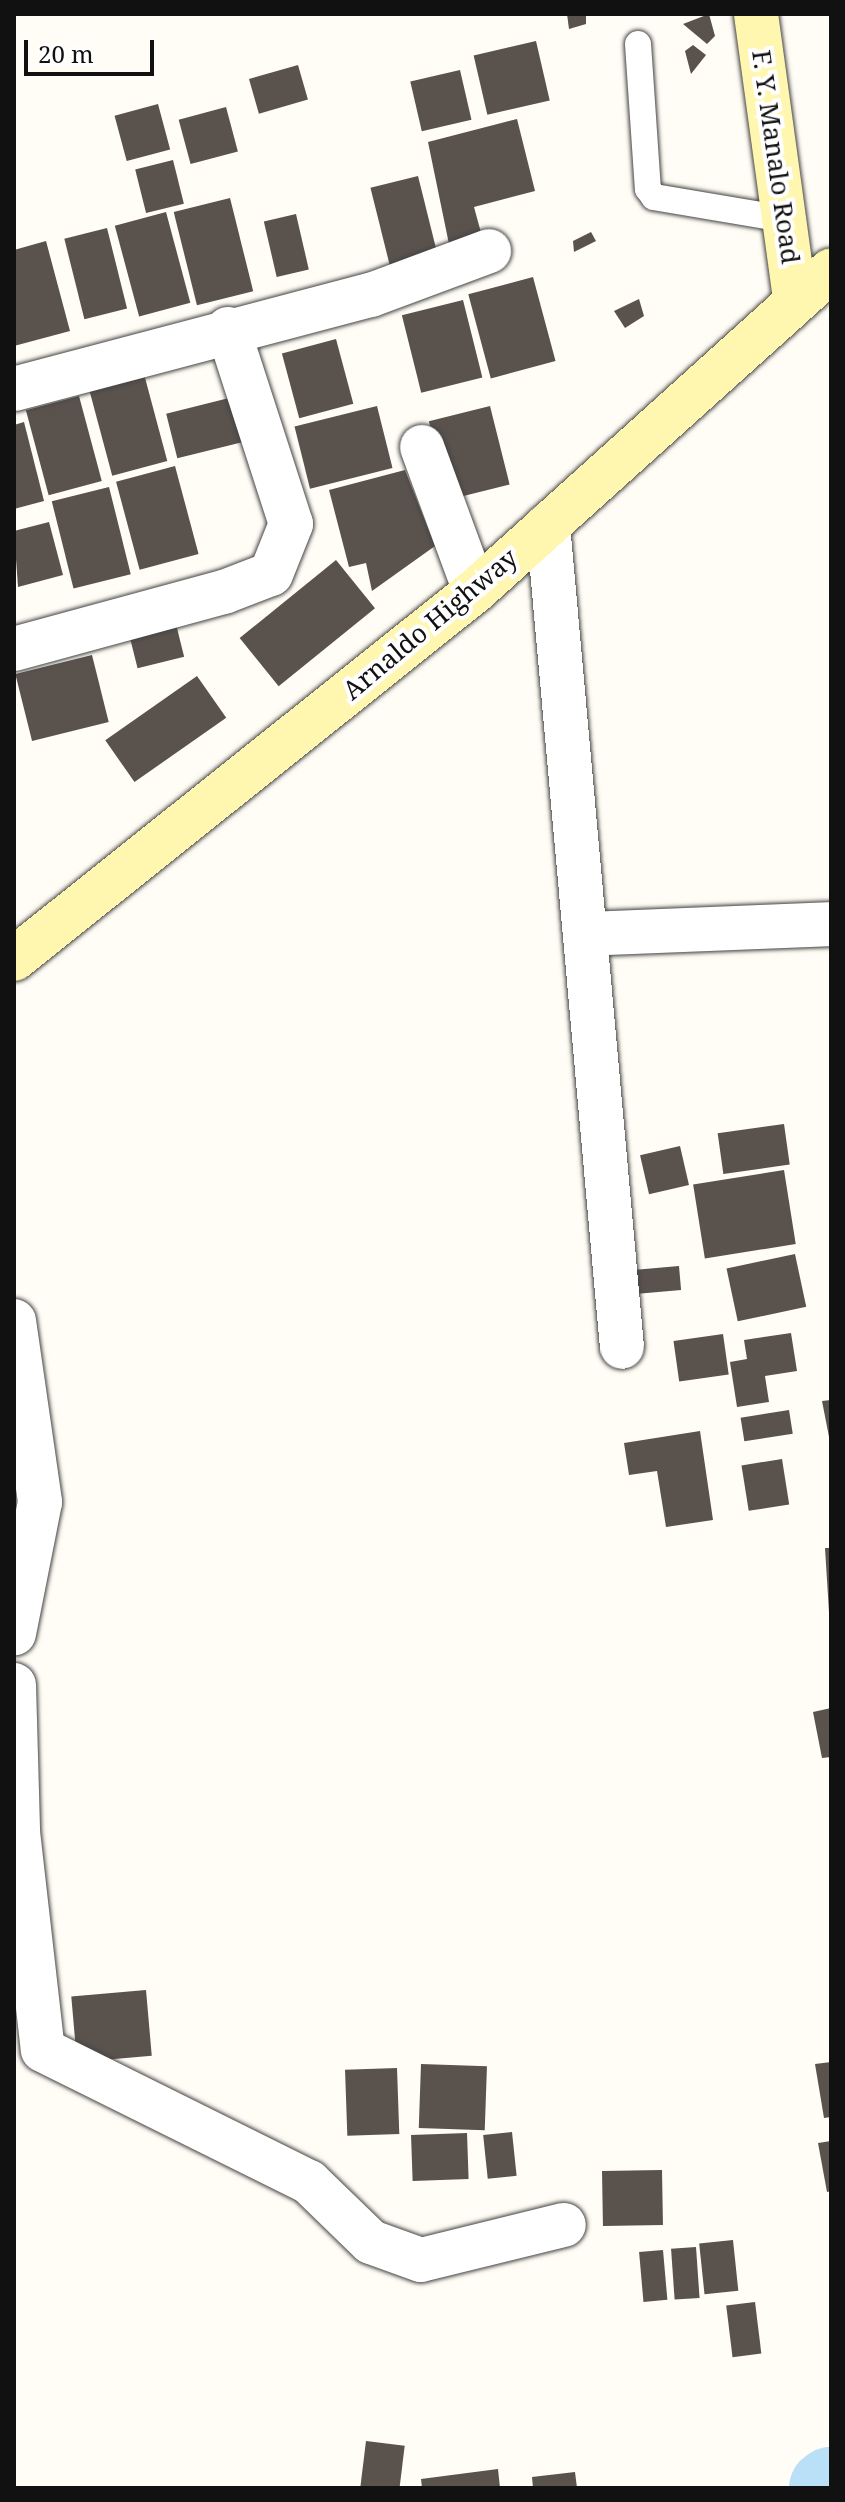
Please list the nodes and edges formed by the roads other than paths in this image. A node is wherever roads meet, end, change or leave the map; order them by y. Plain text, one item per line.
1 (756, 14) edge
2 (638, 44) dead end
3 (784, 219) junction
4 (489, 251) dead end
5 (831, 271) edge
6 (795, 300) junction
7 (228, 329) junction
8 (14, 389) edge
9 (422, 447) dead end
10 (548, 525) junction
11 (475, 591) junction
12 (14, 649) edge
13 (831, 924) edge
14 (585, 934) junction
15 (14, 959) edge
16 (14, 1321) edge
17 (622, 1347) dead end
18 (14, 1633) edge
19 (14, 1685) edge
20 (564, 2225) dead end

1 - 3 main road, F. Y. Manalo Road
2 - 3 lane
3 - 6 main road, F. Y. Manalo Road
4 - 7 street
5 - 6 main road, Arnaldo Highway
6 - 10 main road, Arnaldo Highway
7 - 8 street
7 - 12 street
9 - 11 street
10 - 11 main road, Arnaldo Highway
10 - 14 street
11 - 15 main road, Arnaldo Highway
13 - 14 street
14 - 17 street
16 - 18 street
19 - 20 street

